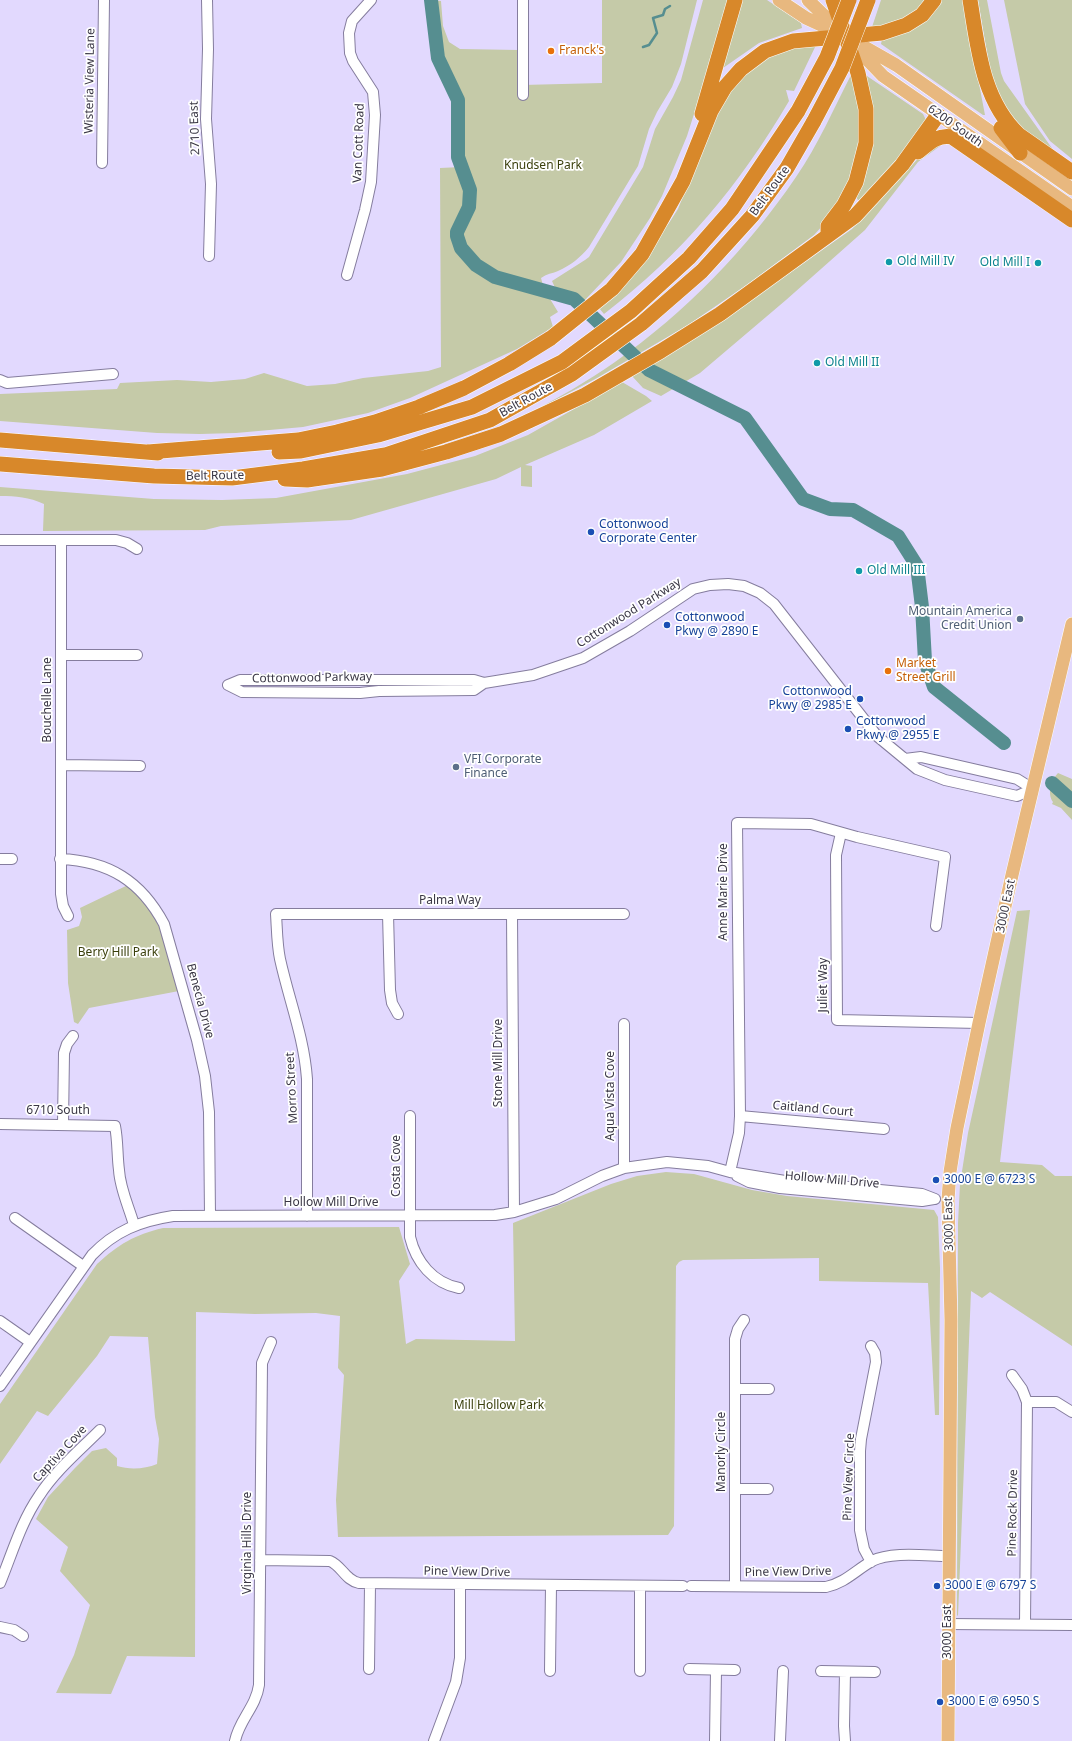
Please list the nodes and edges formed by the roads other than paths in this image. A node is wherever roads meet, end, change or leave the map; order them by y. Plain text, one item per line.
1 (104, 0) edge
2 (207, 0) edge
3 (371, 0) edge
4 (523, 0) edge
5 (735, 0) edge
6 (779, 0) edge
7 (808, 0) edge
8 (833, 0) edge
9 (849, 0) edge
10 (868, 0) edge
11 (934, 0) edge
12 (970, 0) edge
13 (845, 36) junction
14 (982, 70) junction
15 (523, 95) dead end
16 (938, 115) junction
17 (1020, 153) junction
18 (102, 163) dead end
19 (902, 165) junction
20 (1072, 172) edge
21 (683, 181) junction
22 (1072, 189) edge
23 (1072, 208) edge
24 (1072, 220) edge
25 (828, 235) junction
26 (209, 256) dead end
27 (347, 275) dead end
28 (113, 374) dead end
29 (0, 380) edge
30 (0, 440) edge
31 (148, 452) junction
32 (0, 464) edge
33 (232, 478) junction
34 (0, 540) edge
35 (61, 540) junction
36 (137, 549) dead end
37 (1072, 624) edge
38 (61, 655) junction
39 (137, 655) dead end
40 (484, 683) junction
41 (905, 759) junction
42 (61, 765) junction
43 (140, 766) dead end
44 (1033, 789) junction
45 (841, 833) junction
46 (0, 859) edge
47 (12, 859) dead end
48 (60, 859) junction
49 (276, 914) joint
50 (388, 914) junction
51 (512, 914) junction
52 (624, 914) dead end
53 (68, 916) dead end
54 (936, 926) dead end
55 (398, 1014) dead end
56 (980, 1023) junction
57 (624, 1024) dead end
58 (73, 1036) dead end
59 (410, 1116) dead end
60 (740, 1116) junction
61 (0, 1124) edge
62 (63, 1124) junction
63 (884, 1129) dead end
64 (624, 1168) junction
65 (730, 1172) junction
66 (948, 1200) junction
67 (514, 1212) junction
68 (210, 1216) junction
69 (307, 1216) junction
70 (410, 1216) junction
71 (15, 1218) dead end
72 (134, 1225) junction
73 (83, 1266) junction
74 (459, 1288) dead end
75 (744, 1320) dead end
76 (0, 1321) edge
77 (30, 1342) junction
78 (271, 1342) dead end
79 (871, 1346) dead end
80 (1012, 1376) dead end
81 (0, 1386) edge
82 (735, 1389) junction
83 (769, 1389) dead end
84 (1028, 1402) junction
85 (1072, 1412) edge
86 (100, 1430) dead end
87 (735, 1489) junction
88 (768, 1490) dead end
89 (949, 1556) junction
90 (260, 1560) junction
91 (871, 1562) junction
92 (0, 1583) edge
93 (370, 1584) junction
94 (460, 1585) junction
95 (551, 1586) junction
96 (640, 1586) junction
97 (735, 1586) junction
98 (948, 1624) junction
99 (1026, 1624) junction
100 (1072, 1625) edge
101 (0, 1627) edge
102 (23, 1636) dead end
103 (369, 1669) dead end
104 (689, 1669) dead end
105 (716, 1670) junction
106 (735, 1670) dead end
107 (550, 1671) dead end
108 (640, 1671) dead end
109 (783, 1671) dead end
110 (821, 1672) dead end
111 (845, 1672) junction
112 (875, 1672) dead end
113 (235, 1741) edge
114 (434, 1741) edge
115 (715, 1741) edge
116 (780, 1741) edge
117 (845, 1741) edge
118 (948, 1741) edge

1 - 18 street, Wisteria View Lane
2 - 26 street, 2710 East
3 - 27 street, Van Cott Road
4 - 15 street
5 - 21 highway
6 - 13 main road, 6200 South
7 - 13 main road, 6200 South
8 - 13 highway
9 - 31 highway, Belt Route, bridge
10 - 33 highway, Belt Route, bridge
11 - 13 highway
12 - 14 highway
13 - 16 main road, 6200 South
13 - 17 main road, 6200 South
13 - 21 highway
13 - 25 highway
14 - 17 highway
14 - 20 highway
16 - 19 highway
16 - 23 main road, 6200 South
17 - 22 main road, 6200 South
19 - 24 highway
19 - 25 highway
21 - 31 highway
25 - 33 highway
28 - 29 street
30 - 31 highway, Belt Route
32 - 33 highway, Belt Route
34 - 35 street
35 - 36 street
35 - 38 street, Bouchelle Lane
37 - 44 main road, 3000 East
38 - 39 street
38 - 42 street, Bouchelle Lane
40 - 40 street, Cottonwood Parkway
40 - 41 street, Cottonwood Parkway
41 - 44 street
41 - 44 street, Cottonwood Parkway
42 - 43 street
42 - 48 street, Bouchelle Lane
44 - 56 main road, 3000 East
45 - 54 street, Anne Marie Drive
45 - 56 street, Juliet Way
45 - 60 street, Anne Marie Drive
46 - 47 street
48 - 53 street, Bouchelle Lane
48 - 68 street, Benecia Drive
49 - 50 street, Palma Way
49 - 69 street, Morro Street
50 - 51 street, Palma Way
50 - 55 street
51 - 52 street, Palma Way
51 - 67 street, Stone Mill Drive
56 - 66 main road, 3000 East
57 - 64 street, Aqua Vista Cove
58 - 62 street
59 - 70 street, Costa Cove
60 - 63 street, Caitland Court
60 - 65 street, Anne Marie Drive
61 - 62 street, 6710 South
62 - 72 street, 6710 South
64 - 65 street, Hollow Mill Drive
64 - 67 street, Hollow Mill Drive
65 - 66 street, Hollow Mill Drive
66 - 89 main road, 3000 East
67 - 70 street, Hollow Mill Drive
68 - 69 street, Hollow Mill Drive
68 - 72 street, Hollow Mill Drive
69 - 70 street, Hollow Mill Drive
70 - 74 street, Costa Cove
71 - 73 street
72 - 73 street, Hollow Mill Drive
73 - 77 street, Hollow Mill Drive
75 - 82 street, Manorly Circle
76 - 77 street
77 - 81 street, Hollow Mill Drive
78 - 90 street, Virginia Hills Drive
79 - 91 street, Pine View Circle
80 - 84 street
82 - 83 street
82 - 87 street, Manorly Circle
84 - 85 street
84 - 99 street, Pine Rock Drive
86 - 92 street, Captiva Cove
87 - 88 street
87 - 97 street, Manorly Circle
89 - 91 street, Pine View Drive
89 - 98 main road, 3000 East
90 - 93 street, Pine View Drive
90 - 113 street, Virginia Hills Drive
91 - 97 street, Pine View Drive
93 - 94 street, Pine View Drive
93 - 103 street
94 - 95 street, Pine View Drive
94 - 114 street
95 - 96 street, Pine View Drive
95 - 107 street
96 - 97 street, Pine View Drive
96 - 108 street
98 - 99 street
98 - 118 main road, 3000 East
99 - 100 street
101 - 102 street
104 - 105 street
105 - 106 street
105 - 115 street
109 - 116 street
110 - 111 street
111 - 112 street
111 - 117 street

